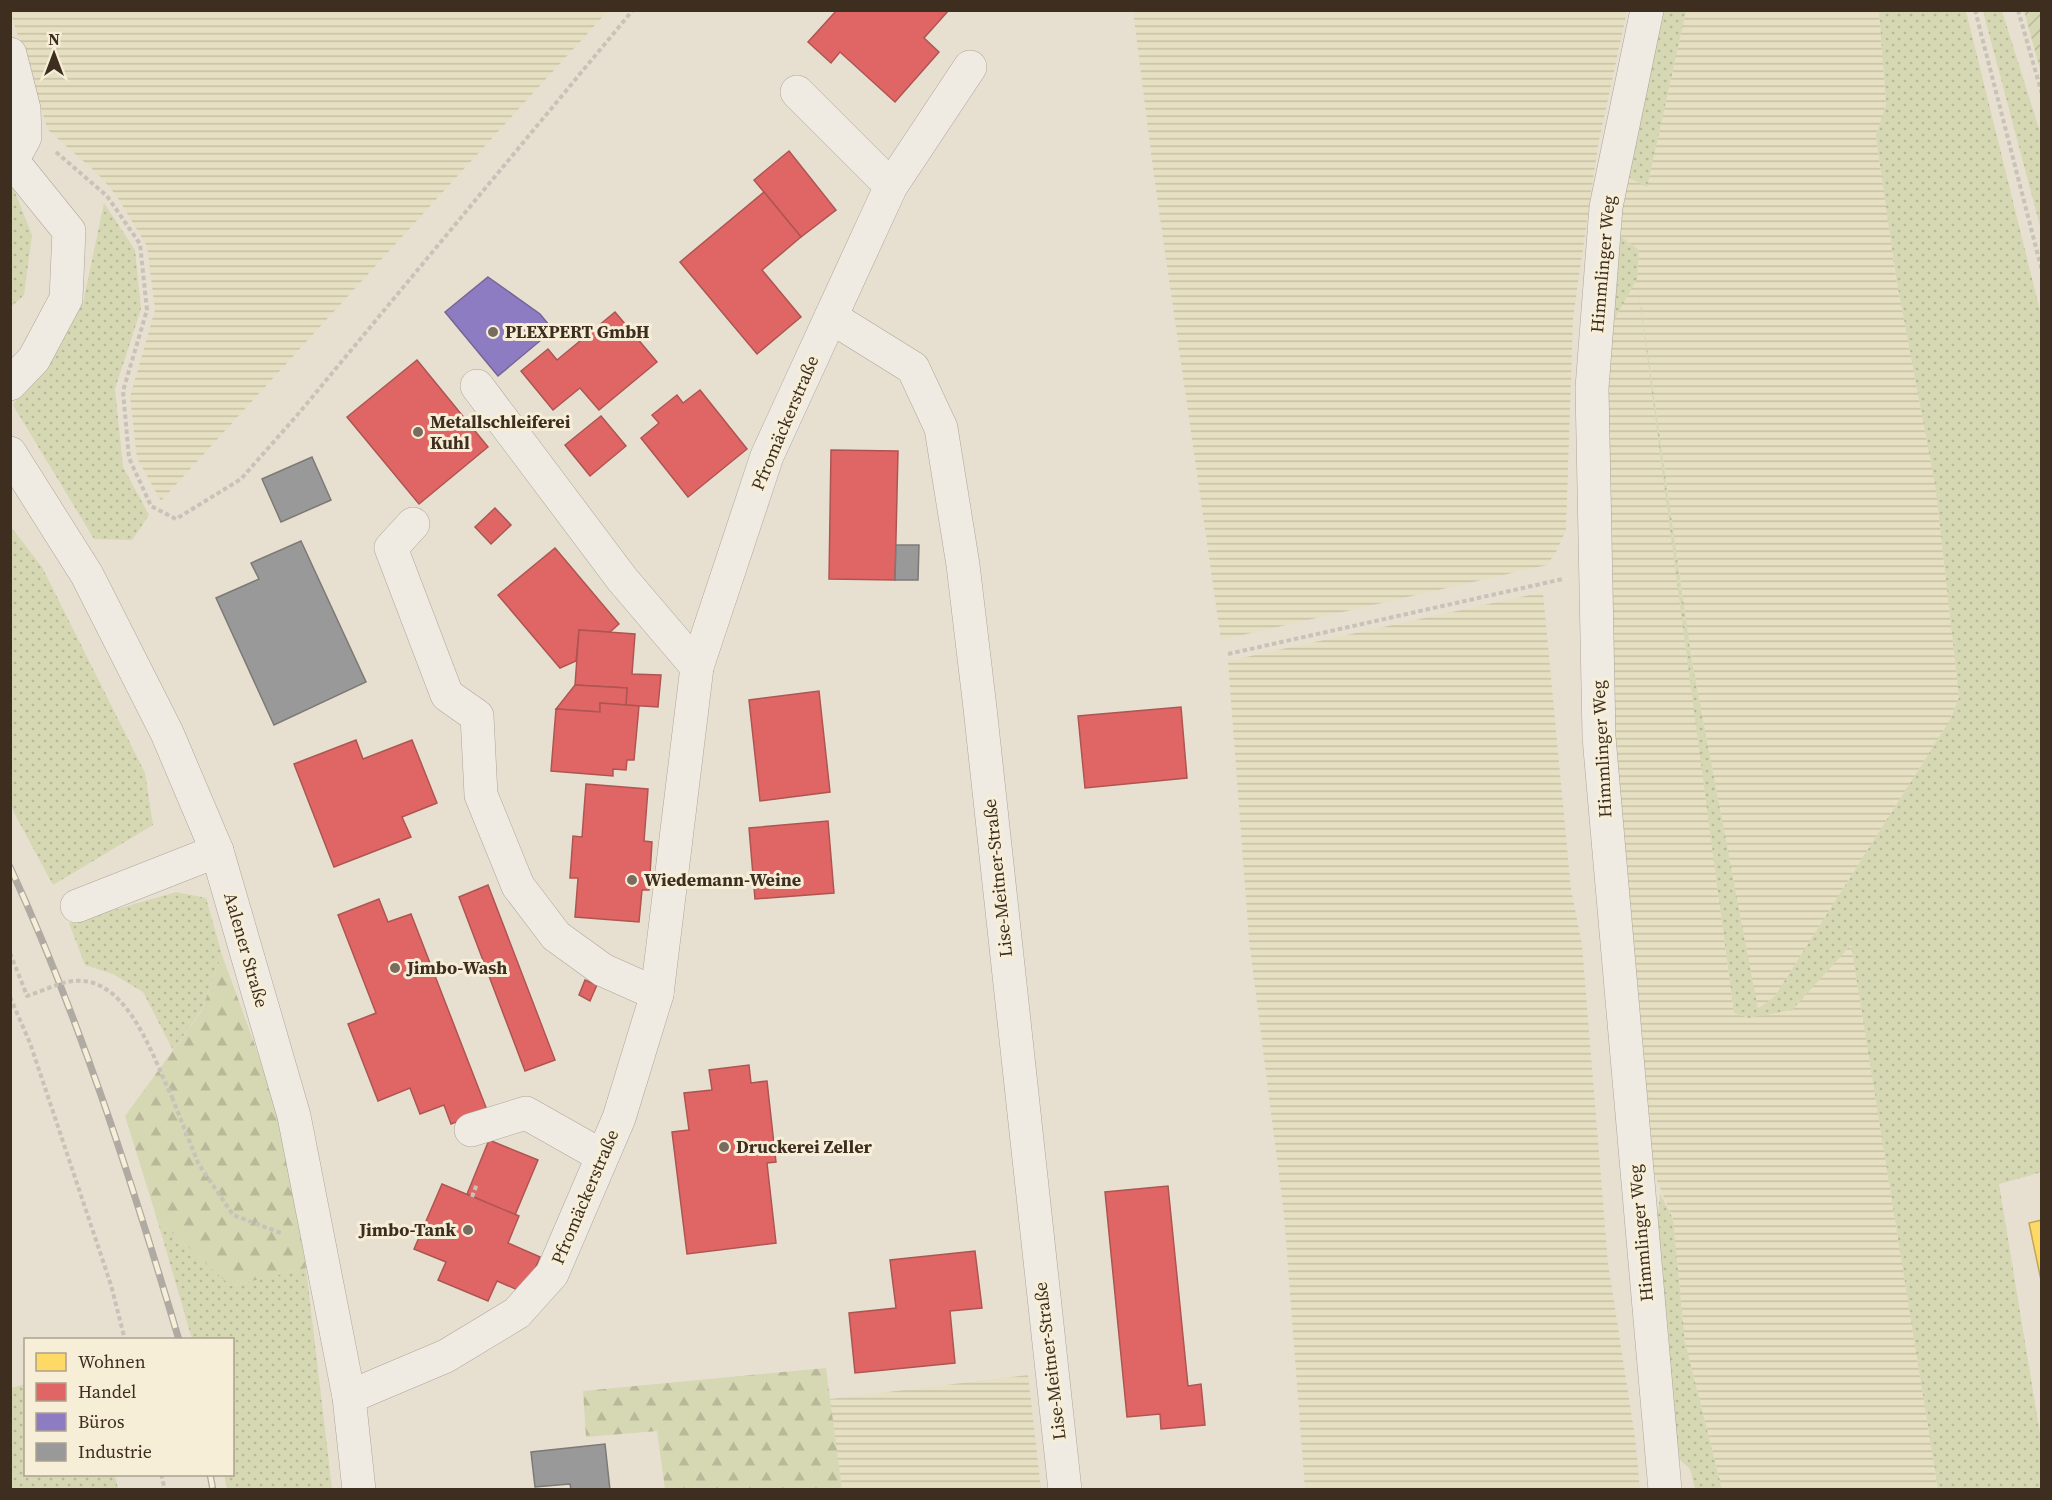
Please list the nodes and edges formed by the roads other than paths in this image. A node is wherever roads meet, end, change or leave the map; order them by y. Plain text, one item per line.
1 (1647, 10) edge
2 (10, 54) edge
3 (970, 67) dead end
4 (798, 92) dead end
5 (16, 152) edge
6 (891, 186) junction
7 (831, 317) junction
8 (10, 384) edge
9 (477, 386) dead end
10 (10, 453) edge
11 (413, 524) dead end
12 (697, 667) junction
13 (217, 851) junction
14 (77, 906) dead end
15 (657, 994) junction
16 (471, 1130) dead end
17 (602, 1156) junction
18 (350, 1397) junction
19 (359, 1490) edge
20 (1065, 1490) edge
21 (1665, 1490) edge

1 - 21 street, Himmlinger Weg
2 - 5 street
3 - 6 street, Pfromäckerstraße
4 - 6 street
5 - 8 street
6 - 7 street, Pfromäckerstraße
7 - 12 street, Pfromäckerstraße
7 - 20 street, Lise-Meitner-Straße
9 - 12 street
10 - 13 street, Aalener Straße
11 - 15 street
12 - 15 street, Pfromäckerstraße
13 - 14 street
13 - 18 street, Aalener Straße
15 - 17 street, Pfromäckerstraße
16 - 17 street
17 - 18 street, Pfromäckerstraße
18 - 19 street, Aalener Straße

